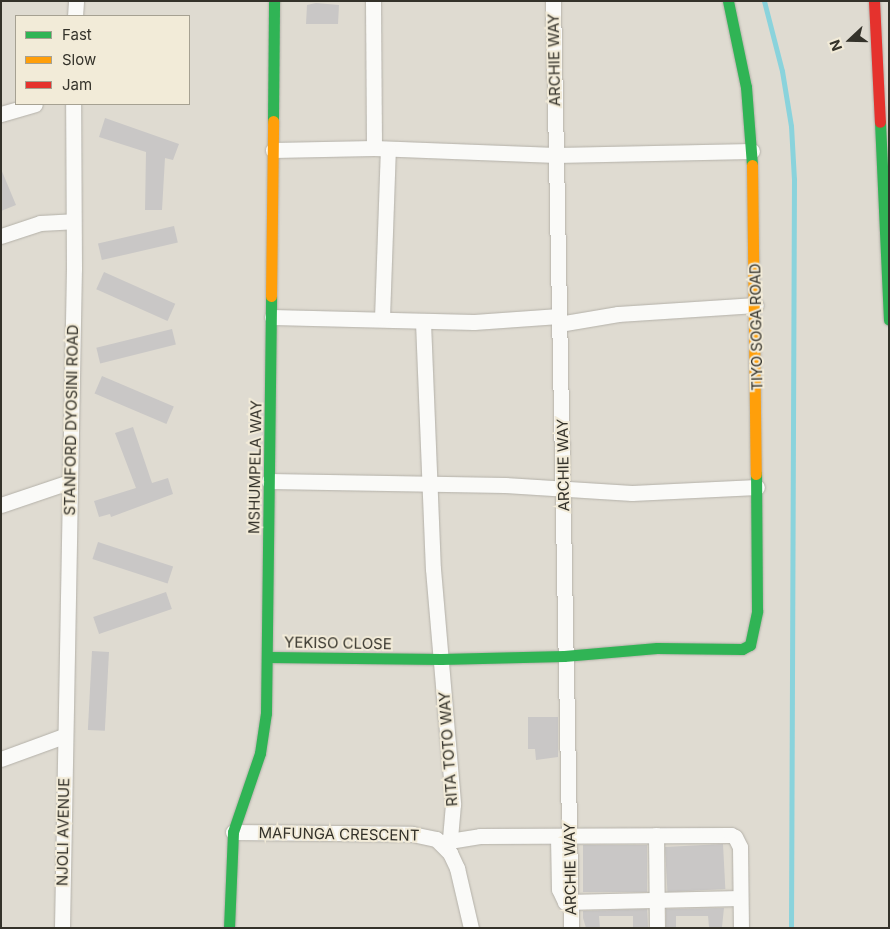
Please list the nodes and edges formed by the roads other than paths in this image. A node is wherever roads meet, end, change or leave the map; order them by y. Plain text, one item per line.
1 (76, 1) edge
2 (274, 1) edge
3 (373, 1) edge
4 (553, 1) edge
5 (728, 1) edge
6 (874, 1) edge
7 (75, 15) edge
8 (32, 105) edge
9 (73, 105) edge
10 (1, 114) edge
11 (381, 148) junction
12 (273, 150) junction
13 (752, 151) junction
14 (556, 155) junction
15 (73, 221) junction
16 (1, 236) edge
17 (756, 305) junction
18 (272, 317) junction
19 (382, 318) junction
20 (559, 320) junction
21 (889, 320) edge
22 (423, 322) junction
23 (269, 481) junction
24 (69, 482) junction
25 (432, 485) junction
26 (757, 487) junction
27 (563, 489) junction
28 (1, 505) edge
29 (742, 649) joint
30 (564, 656) junction
31 (268, 657) junction
32 (441, 660) junction
33 (64, 736) junction
34 (1, 759) edge
35 (233, 832) junction
36 (656, 835) junction
37 (563, 837) junction
38 (446, 841) junction
39 (740, 898) junction
40 (657, 899) junction
41 (570, 903) junction
42 (62, 928) edge
43 (229, 928) edge
44 (471, 928) edge
45 (571, 928) edge
46 (657, 928) edge
47 (741, 928) edge

1 - 7 street
2 - 12 main road, MSHUMPELA WAY
3 - 11 street
4 - 14 street, ARCHIE WAY
5 - 13 main road, TIYO SOGA ROAD
6 - 21 main road
8 - 10 street
9 - 15 street, STANFORD DYOSINI ROAD
11 - 12 street
11 - 14 street
11 - 19 street
12 - 18 main road, MSHUMPELA WAY
13 - 14 street
13 - 17 main road, TIYO SOGA ROAD
14 - 20 street, ARCHIE WAY
15 - 16 street
15 - 24 street, STANFORD DYOSINI ROAD
17 - 20 street
17 - 26 main road, TIYO SOGA ROAD
18 - 19 street
18 - 23 main road, MSHUMPELA WAY
19 - 22 street
20 - 22 street
20 - 27 street, ARCHIE WAY
22 - 25 street, RITA TOTO WAY
23 - 25 street
23 - 31 main road, MSHUMPELA WAY
24 - 28 street
24 - 33 street, STANFORD DYOSINI ROAD
25 - 27 street
25 - 32 street, RITA TOTO WAY
26 - 27 street
26 - 29 main road, TIYO SOGA ROAD
27 - 30 street, ARCHIE WAY
29 - 30 main road, YEKISO CLOSE
30 - 32 main road, YEKISO CLOSE
30 - 37 street, ARCHIE WAY
31 - 32 main road, YEKISO CLOSE
31 - 35 main road, MSHUMPELA WAY
32 - 38 street, RITA TOTO WAY
33 - 34 street
33 - 42 street, NJOLI AVENUE
35 - 38 street, MAFUNGA CRESCENT
35 - 43 main road, MSHUMPELA WAY
36 - 37 street
36 - 39 street
36 - 40 street
37 - 38 street
37 - 41 street, ARCHIE WAY
38 - 44 street, MAFUNGA CRESCENT
39 - 40 street
39 - 47 street
40 - 41 street
40 - 46 street
41 - 45 street, ARCHIE WAY

